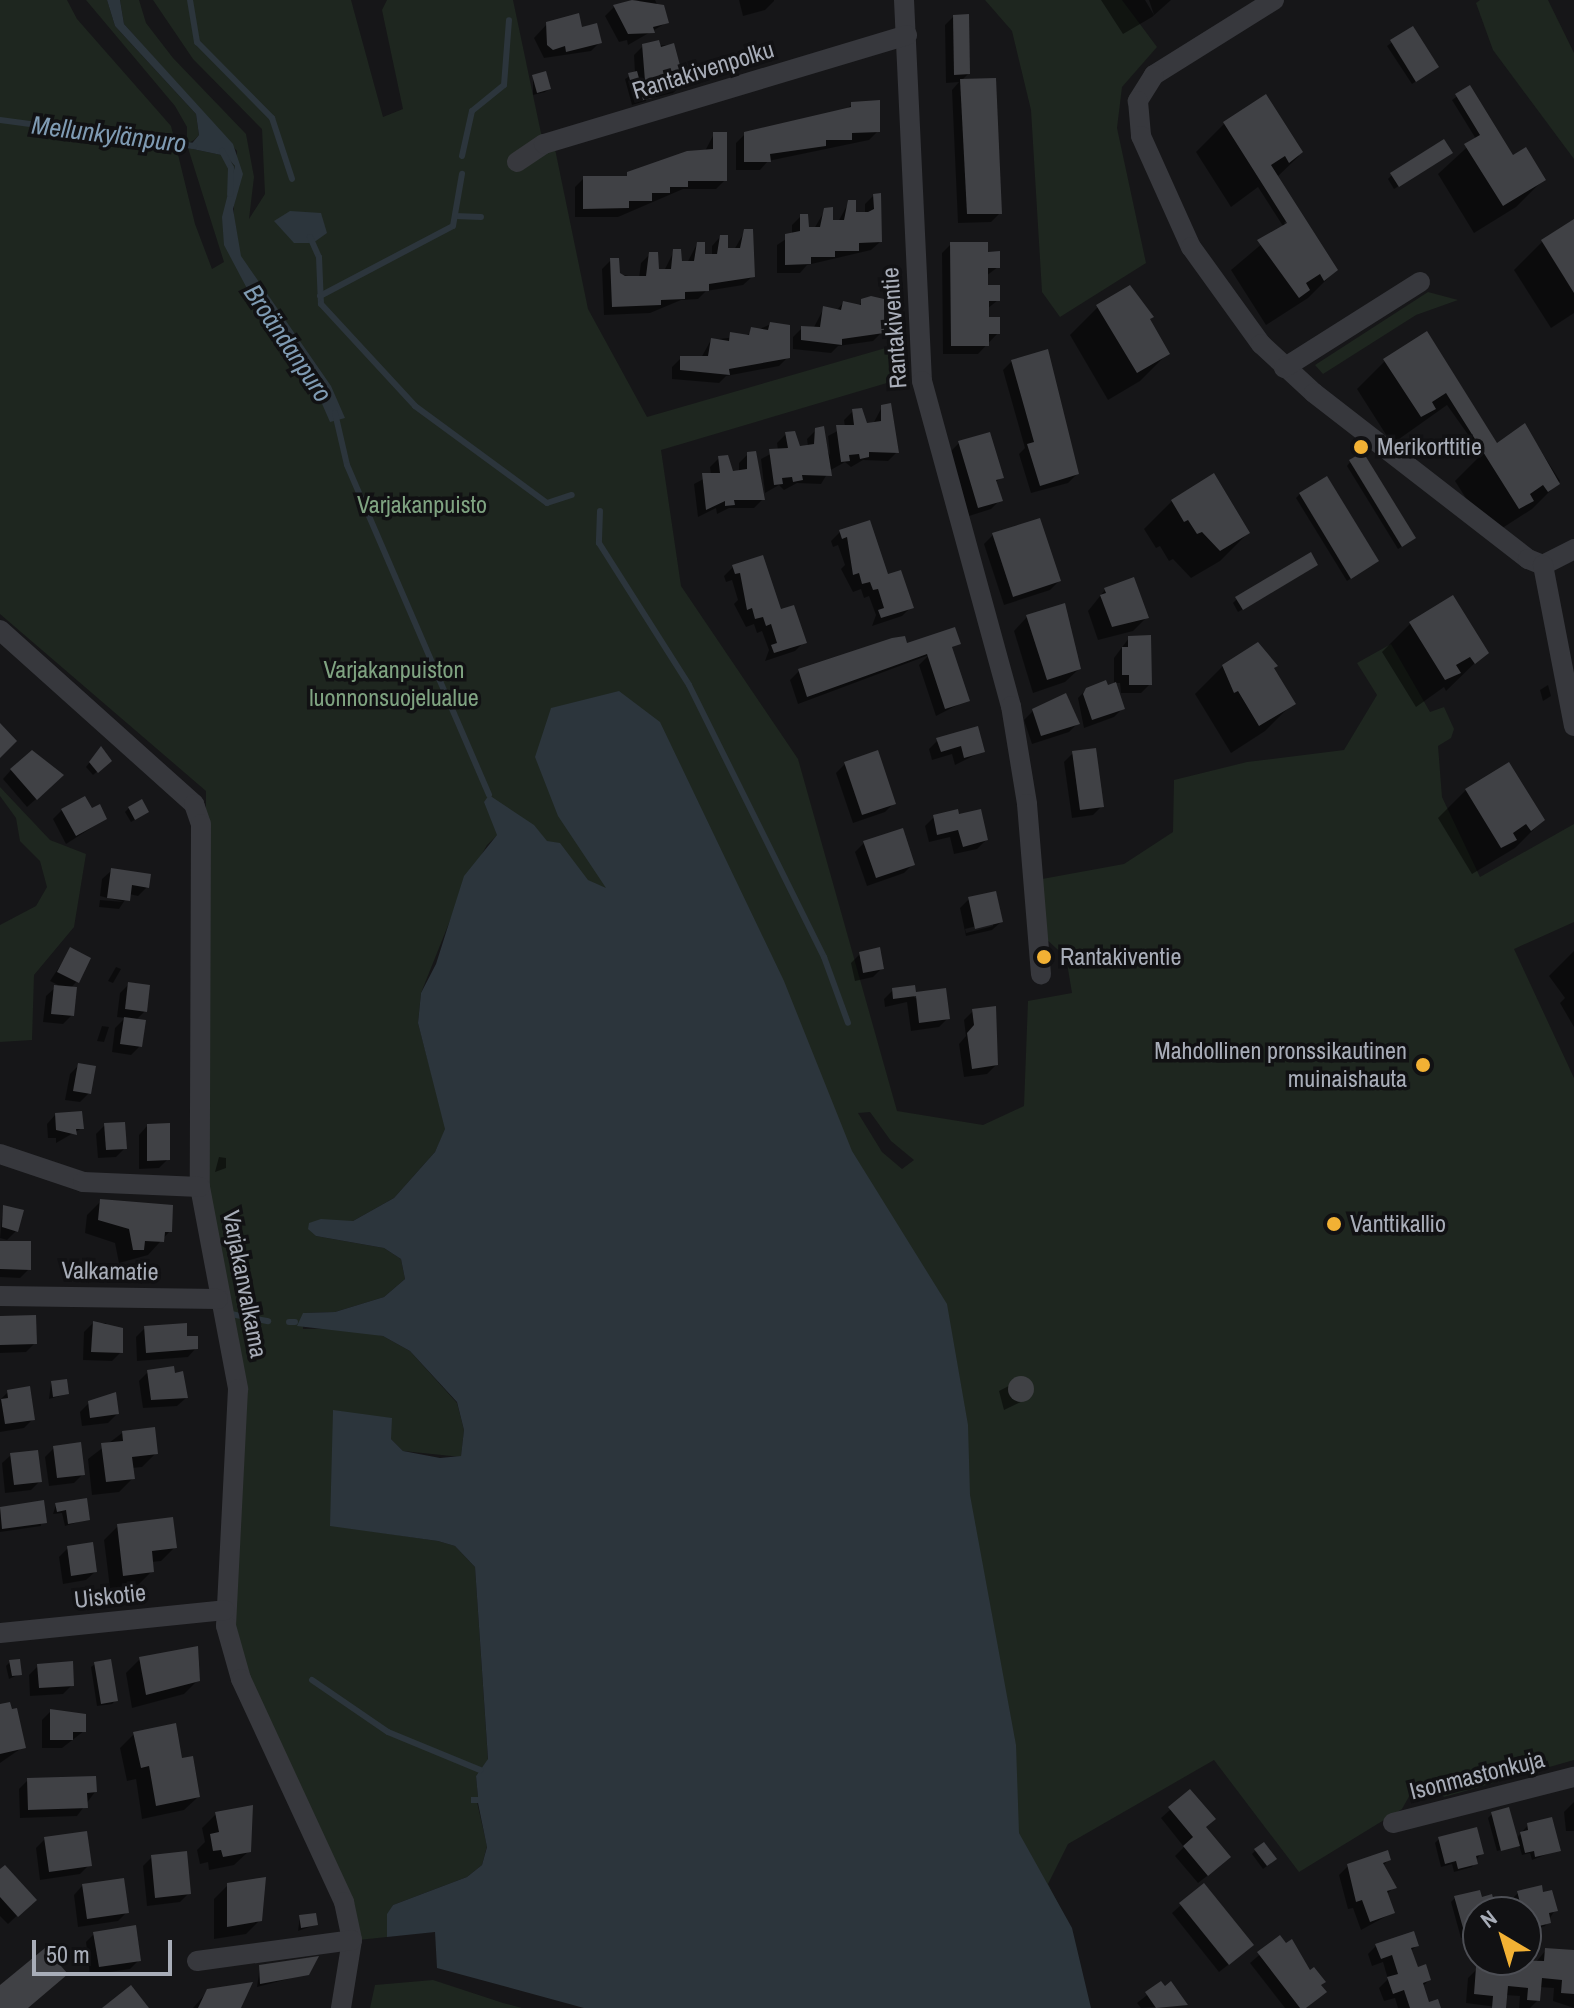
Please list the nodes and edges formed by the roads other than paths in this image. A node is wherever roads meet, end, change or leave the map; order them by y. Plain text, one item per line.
1 (904, 0) edge
2 (1274, 0) edge
3 (907, 35) junction
4 (517, 162) dead end
5 (1420, 282) dead end
6 (1284, 368) junction
7 (1574, 549) edge
8 (1543, 565) junction
9 (0, 630) edge
10 (1574, 726) edge
11 (1041, 974) dead end
12 (0, 1154) edge
13 (200, 1187) junction
14 (0, 1296) edge
15 (218, 1299) junction
16 (225, 1610) junction
17 (0, 1633) edge
18 (1574, 1777) edge
19 (1393, 1823) dead end
20 (352, 1940) junction
21 (197, 1961) dead end
22 (341, 2008) edge

1 - 3 street, Rantakiventie
2 - 6 street
3 - 4 street, Rantakivenpolku
3 - 11 street, Rantakiventie
5 - 6 street
6 - 8 street
7 - 8 street
8 - 10 street
9 - 13 street, Varjakanvalkama
12 - 13 street
13 - 15 street, Varjakanvalkama
14 - 15 street, Valkamatie
15 - 16 street, Varjakanvalkama
16 - 17 street, Uiskotie
16 - 20 street, Varjakanvalkama
18 - 19 street, Isonmastonkuja
20 - 21 street
20 - 22 street, Varjakanvalkama

